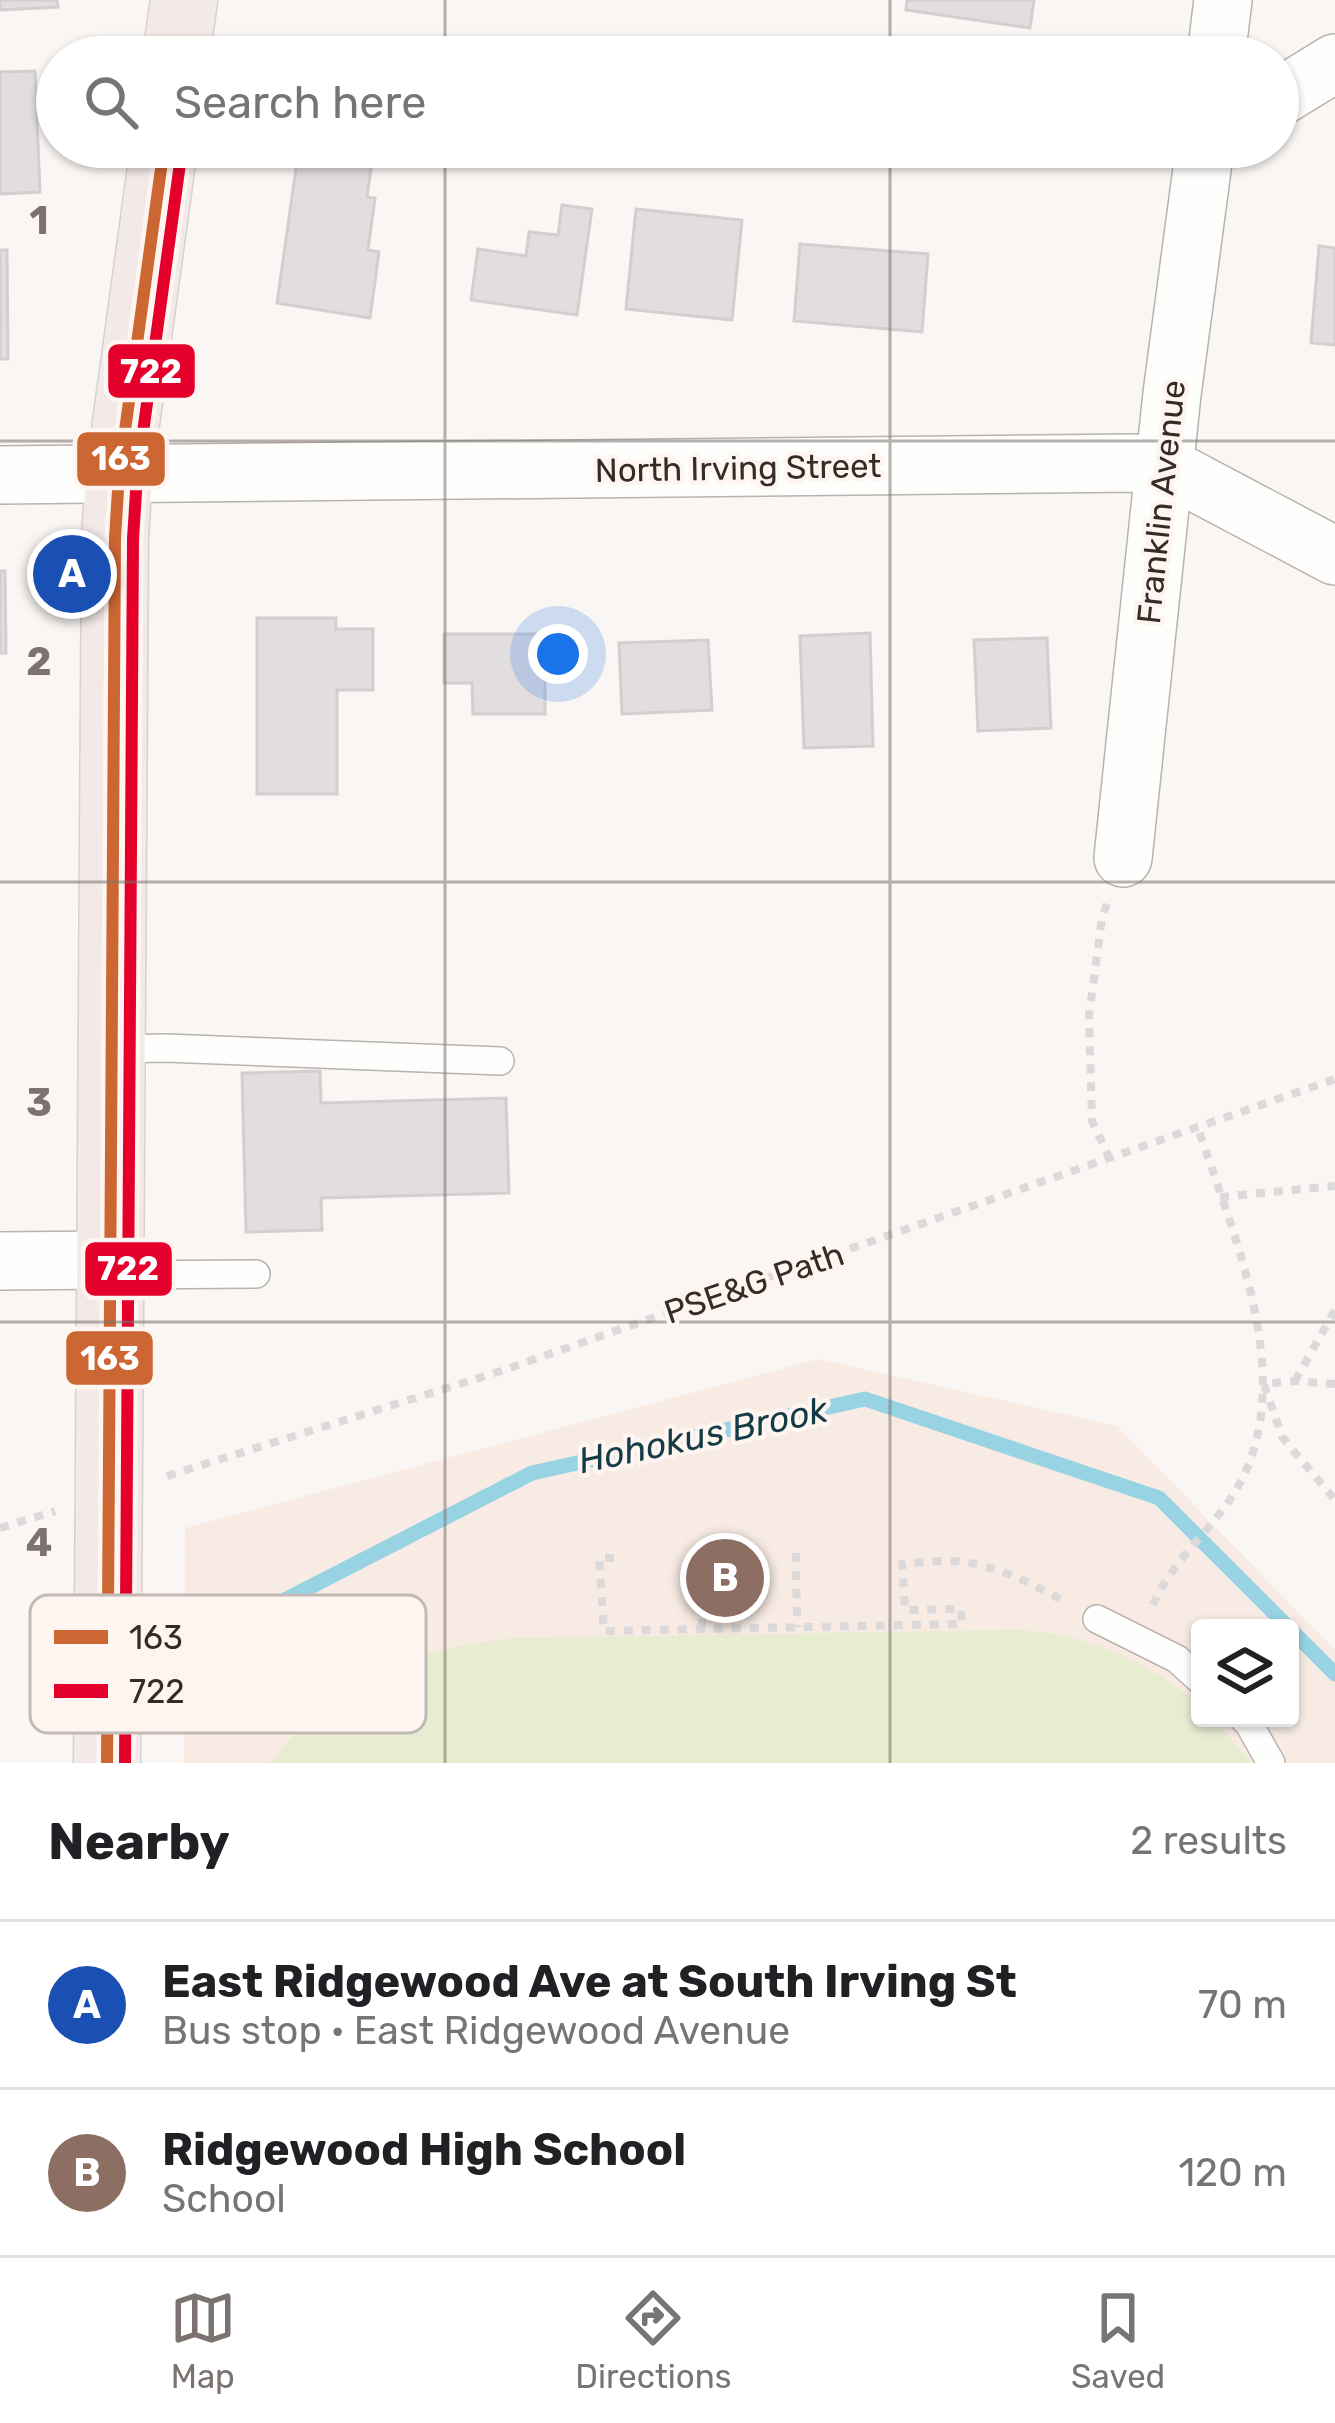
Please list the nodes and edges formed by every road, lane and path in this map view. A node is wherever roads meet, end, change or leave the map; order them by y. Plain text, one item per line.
1 (184, 0) edge
2 (1223, 0) edge
3 (179, 36) edge
4 (1219, 36) edge
5 (1335, 63) edge
6 (1299, 85) edge
7 (161, 168) edge
8 (1202, 168) edge
9 (1165, 466) junction
10 (118, 474) junction
11 (0, 475) edge
12 (1335, 556) edge
13 (1124, 858) joint
14 (110, 1048) junction
15 (500, 1061) dead end
16 (1335, 1079) edge
17 (1198, 1128) junction
18 (1110, 1159) junction
19 (1335, 1186) edge
20 (1220, 1197) junction
21 (0, 1261) edge
22 (108, 1268) junction
23 (256, 1274) dead end
24 (1335, 1310) edge
25 (1295, 1381) junction
26 (1264, 1384) junction
27 (1335, 1384) edge
28 (168, 1476) dead end
29 (1335, 1500) edge
30 (75, 1505) dead end
31 (0, 1528) edge
32 (796, 1553) dead end
33 (703, 1556) dead end
34 (614, 1558) dead end
35 (1175, 1570) dead end
36 (107, 1595) edge
37 (1096, 1619) joint
38 (797, 1627) junction
39 (702, 1628) junction
40 (1191, 1672) edge
41 (1251, 1727) edge
42 (1271, 1763) edge

1 - 3 main road
2 - 4 street
5 - 6 street
7 - 10 main road
8 - 9 street, Franklin Avenue
9 - 10 street, North Irving Street
9 - 12 street, North Irving Street
9 - 13 street, Franklin Avenue
10 - 11 street, North Irving Street
10 - 14 main road
13 - 18 path
14 - 15 lane
14 - 22 main road
16 - 17 path, PSE&G Path
17 - 18 path, PSE&G Path
17 - 20 path
18 - 28 path, PSE&G Path
19 - 20 path
20 - 26 path
21 - 22 street
22 - 23 lane
22 - 36 main road
24 - 25 path
25 - 26 path
25 - 27 path
26 - 29 path
26 - 35 path
30 - 31 path
32 - 38 path
33 - 39 path
34 - 39 path
37 - 38 path
37 - 40 lane
38 - 39 path
41 - 42 lane

